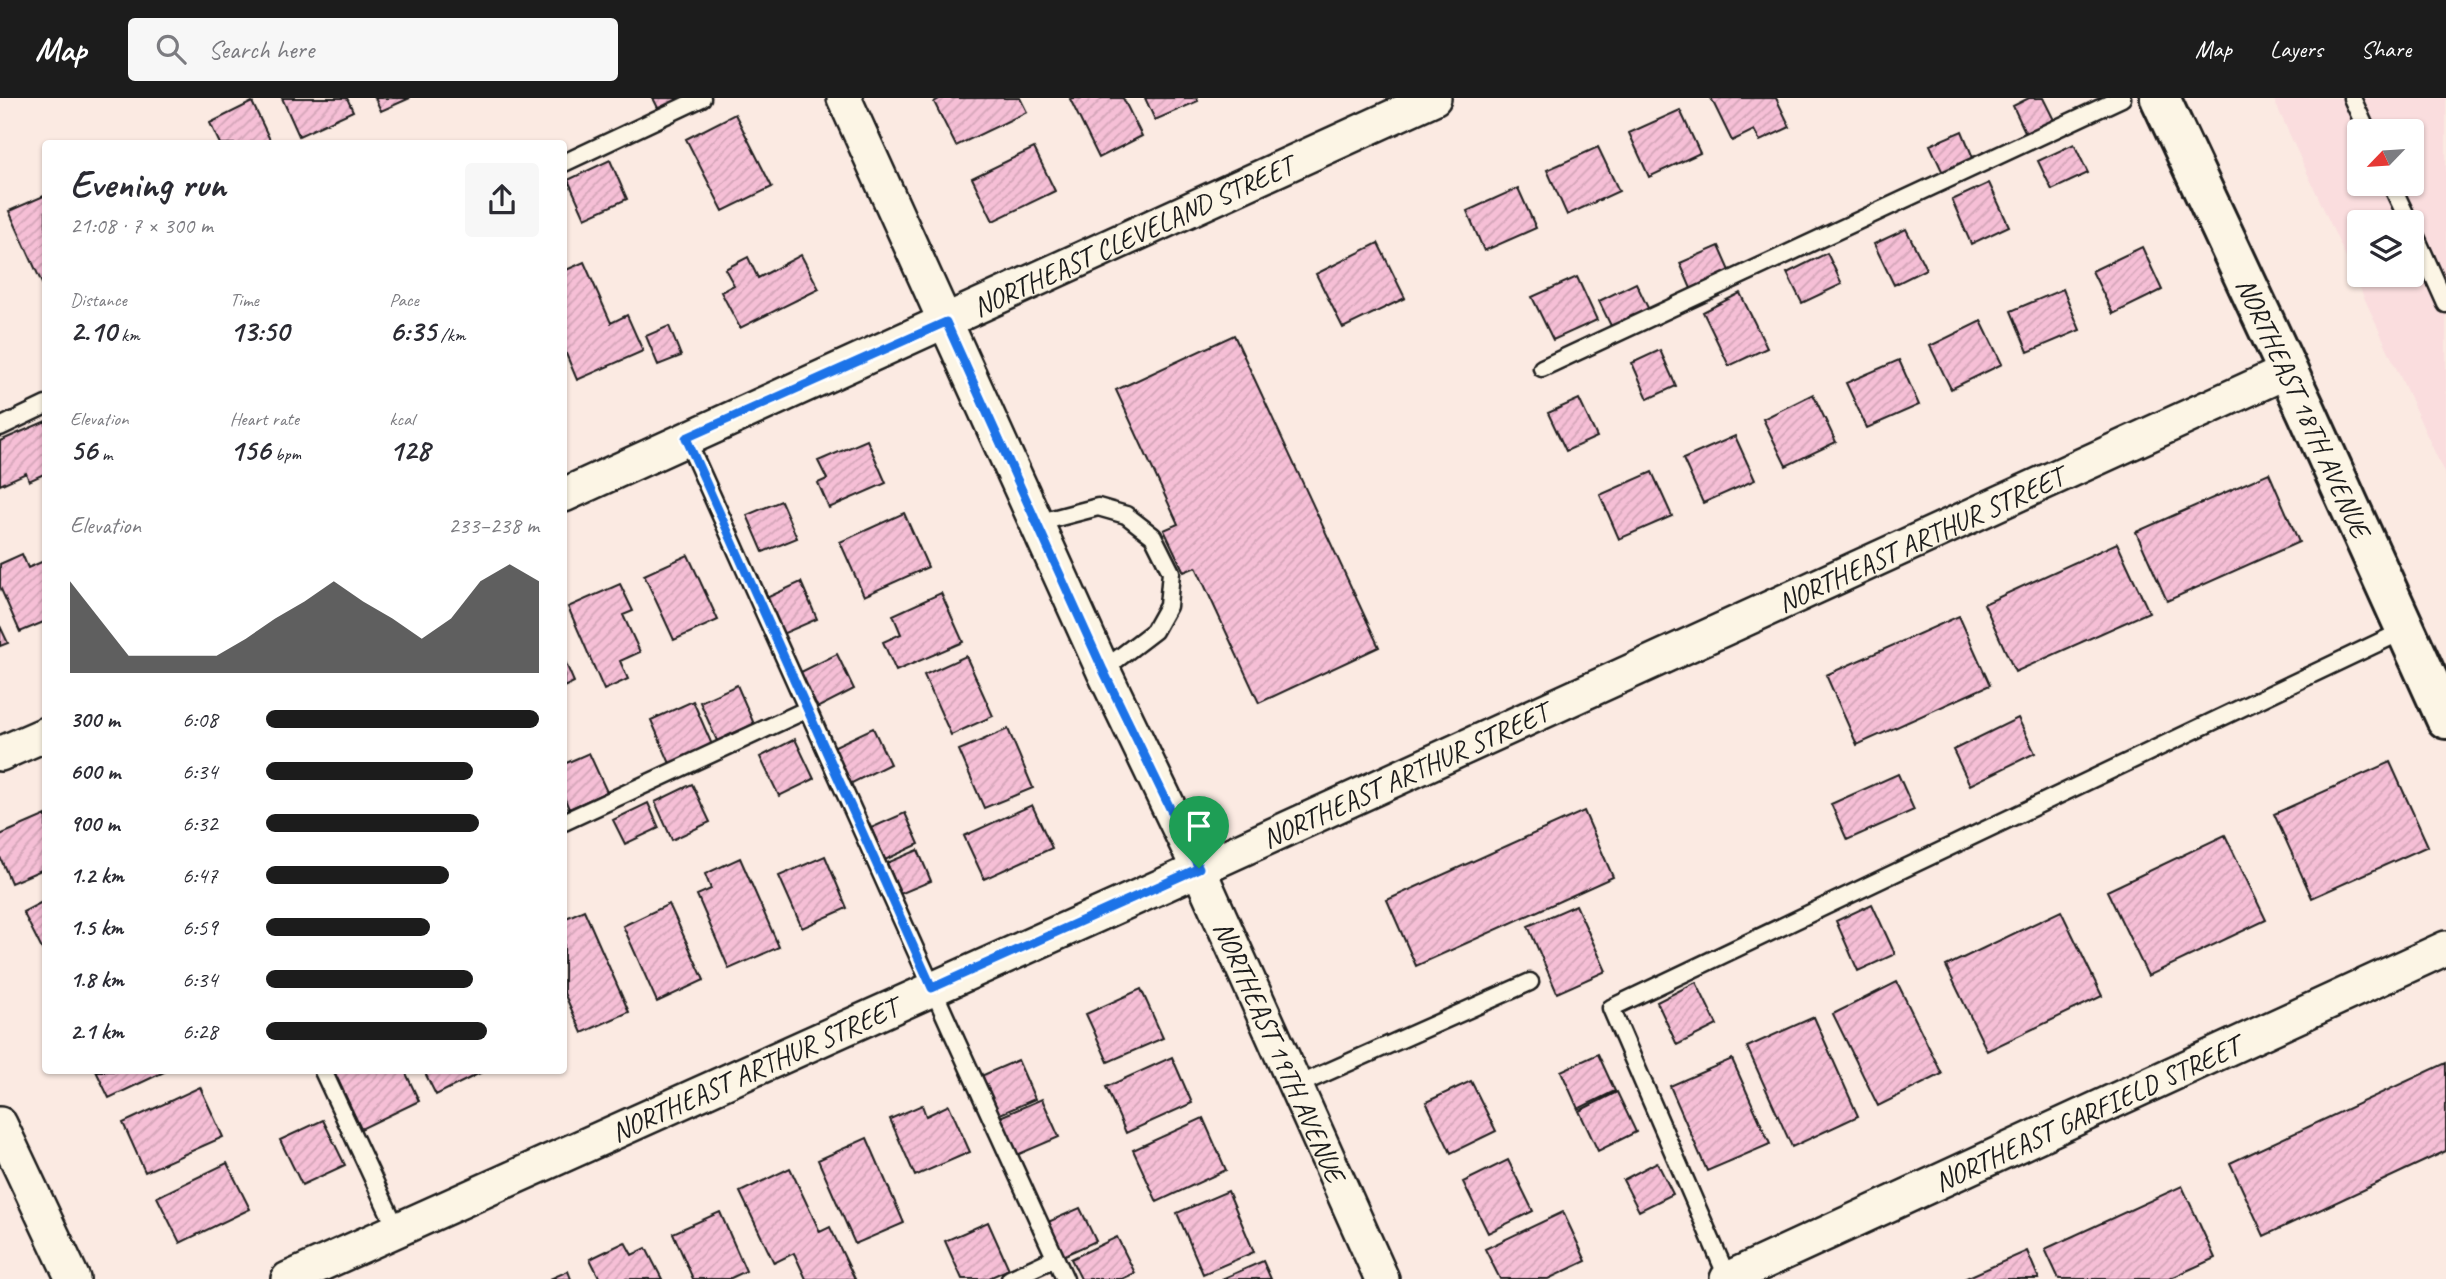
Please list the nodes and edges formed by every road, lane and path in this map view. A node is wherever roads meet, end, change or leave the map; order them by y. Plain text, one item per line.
1 (702, 98) edge
2 (844, 98) edge
3 (1434, 98) edge
4 (2122, 98) edge
5 (2160, 98) edge
6 (2352, 98) edge
7 (2362, 119) edge
8 (567, 162) edge
9 (2424, 255) edge
10 (2446, 304) edge
11 (946, 322) junction
12 (1542, 368) dead end
13 (2288, 371) junction
14 (42, 407) edge
15 (0, 427) edge
16 (686, 438) junction
17 (567, 494) edge
18 (1037, 523) junction
19 (2405, 630) junction
20 (1103, 670) junction
21 (808, 709) junction
22 (2446, 719) edge
23 (42, 736) edge
24 (0, 754) edge
25 (567, 821) edge
26 (1199, 868) junction
27 (2446, 948) edge
28 (1530, 982) dead end
29 (932, 988) junction
30 (324, 1074) edge
31 (1296, 1086) junction
32 (0, 1124) edge
33 (397, 1230) junction
34 (1055, 1258) junction
35 (73, 1279) edge
36 (288, 1279) edge
37 (1010, 1279) edge
38 (1065, 1279) edge
39 (1382, 1279) edge
40 (1728, 1279) edge

1 - 8 lane
2 - 11 street, NORTHEAST 19TH AVENUE
3 - 11 street, NORTHEAST CLEVELAND STREET
4 - 12 lane
5 - 13 street, NORTHEAST 18TH AVENUE
6 - 7 lane
9 - 10 lane
11 - 16 street, NORTHEAST CLEVELAND STREET
11 - 18 street, NORTHEAST 19TH AVENUE
13 - 19 street, NORTHEAST 18TH AVENUE
13 - 26 street, NORTHEAST ARTHUR STREET
14 - 15 lane
16 - 17 street, NORTHEAST CLEVELAND STREET
16 - 21 lane
18 - 20 street, NORTHEAST 19TH AVENUE
18 - 20 lane
19 - 22 street, NORTHEAST 18TH AVENUE
19 - 40 lane
20 - 26 street, NORTHEAST 19TH AVENUE
21 - 25 lane
21 - 29 lane
23 - 24 street
26 - 29 street, NORTHEAST ARTHUR STREET
26 - 31 street, NORTHEAST 19TH AVENUE
27 - 40 street, NORTHEAST GARFIELD STREET
28 - 31 lane
29 - 33 street, NORTHEAST ARTHUR STREET
29 - 34 lane
30 - 33 lane
31 - 39 street, NORTHEAST 19TH AVENUE
32 - 35 street
33 - 36 street, NORTHEAST ARTHUR STREET
34 - 37 lane
34 - 38 lane

